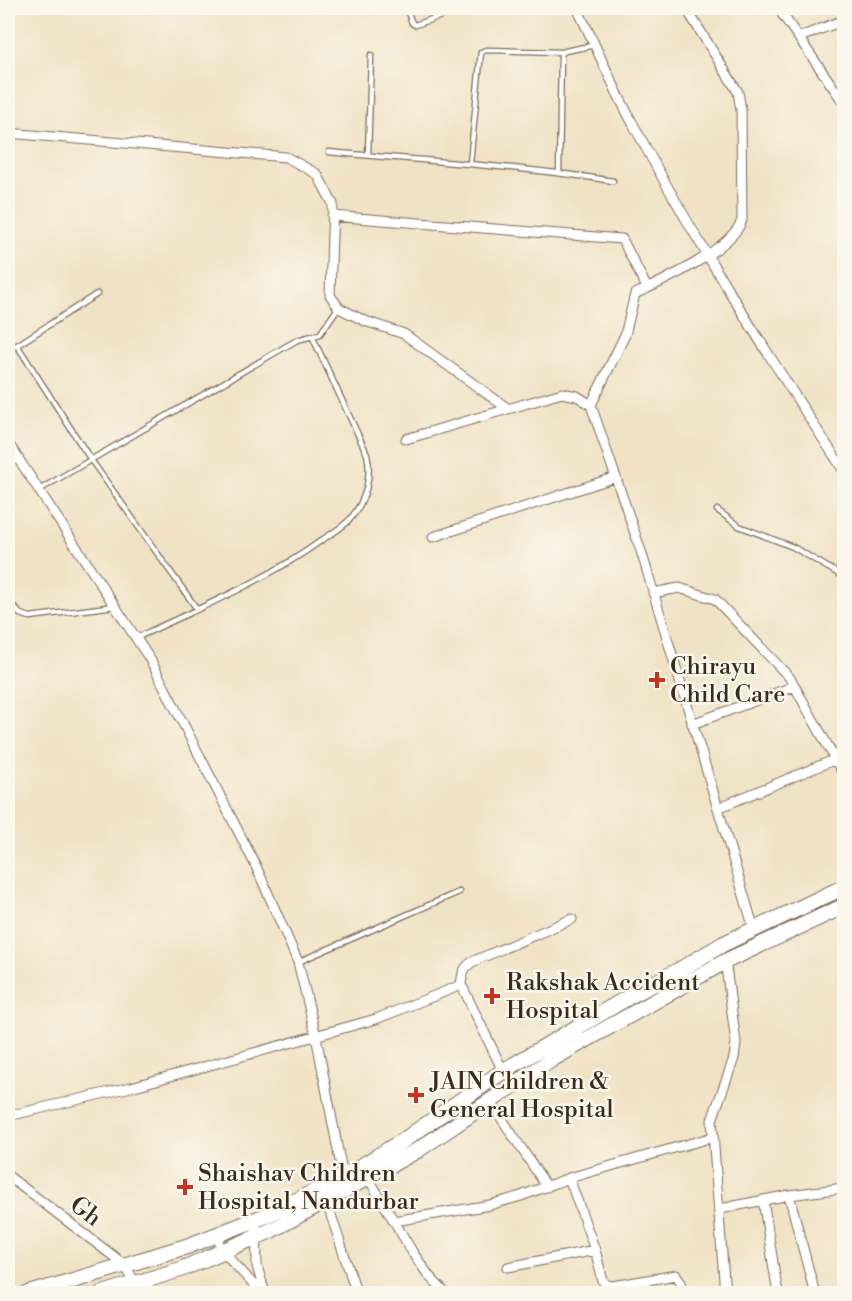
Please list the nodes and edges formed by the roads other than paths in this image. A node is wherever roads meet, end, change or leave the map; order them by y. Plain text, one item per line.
1 (406, 8) edge
2 (464, 8) edge
3 (577, 8) edge
4 (686, 8) edge
5 (778, 8) edge
6 (844, 20) edge
7 (800, 37) junction
8 (595, 45) junction
9 (563, 52) junction
10 (371, 55) dead end
11 (844, 103) edge
12 (8, 133) edge
13 (329, 152) dead end
14 (368, 155) junction
15 (470, 163) junction
16 (559, 172) junction
17 (613, 181) dead end
18 (332, 216) junction
19 (709, 256) junction
20 (647, 288) junction
21 (97, 294) dead end
22 (339, 308) junction
23 (312, 336) junction
24 (18, 345) junction
25 (8, 351) edge
26 (591, 405) junction
27 (507, 408) junction
28 (406, 439) dead end
29 (8, 443) edge
30 (91, 460) junction
31 (844, 471) edge
32 (616, 477) junction
33 (39, 490) junction
34 (717, 510) dead end
35 (433, 537) dead end
36 (844, 577) edge
37 (653, 593) junction
38 (8, 598) edge
39 (115, 606) junction
40 (197, 609) junction
41 (136, 638) junction
42 (795, 686) junction
43 (692, 724) junction
44 (836, 759) junction
45 (844, 775) edge
46 (718, 808) junction
47 (844, 887) edge
48 (459, 892) dead end
49 (844, 906) edge
50 (572, 919) dead end
51 (754, 929) junction
52 (723, 944) junction
53 (298, 962) junction
54 (726, 962) junction
55 (461, 986) junction
56 (316, 1036) junction
57 (504, 1071) junction
58 (490, 1101) junction
59 (8, 1116) edge
60 (714, 1137) junction
61 (365, 1172) junction
62 (8, 1176) edge
63 (569, 1179) junction
64 (344, 1184) junction
65 (547, 1187) junction
66 (844, 1188) edge
67 (789, 1194) junction
68 (326, 1200) junction
69 (763, 1200) junction
70 (720, 1209) junction
71 (256, 1219) junction
72 (394, 1221) junction
73 (216, 1235) junction
74 (258, 1236) junction
75 (596, 1250) junction
76 (224, 1252) junction
77 (125, 1265) junction
78 (508, 1267) dead end
79 (135, 1283) junction
80 (28, 1293) edge
81 (101, 1293) edge
82 (263, 1293) edge
83 (357, 1293) edge
84 (446, 1293) edge
85 (683, 1293) edge
86 (725, 1293) edge
87 (778, 1293) edge
88 (816, 1293) edge

1 - 2 lane
3 - 8 street
4 - 19 street
5 - 7 street
6 - 7 street
7 - 11 street
8 - 9 lane
8 - 19 street
9 - 15 lane
9 - 16 lane
10 - 14 lane
12 - 18 street
13 - 14 lane
14 - 15 lane
15 - 16 lane
16 - 17 lane
18 - 20 street
18 - 22 street
19 - 20 street
19 - 31 street
20 - 26 street
21 - 24 lane
22 - 23 lane
22 - 27 street
23 - 30 lane
23 - 40 lane
24 - 25 lane
24 - 30 lane
26 - 27 street
26 - 32 street
27 - 28 street
29 - 33 street
30 - 33 lane
30 - 40 lane
32 - 35 street
32 - 37 street
33 - 39 street
34 - 36 lane
37 - 42 street
37 - 43 street
38 - 39 lane
39 - 41 street
40 - 41 lane
41 - 53 street
42 - 43 street
42 - 44 street
43 - 46 street
44 - 45 street
44 - 46 street
46 - 51 street
47 - 51 main road
48 - 53 lane
49 - 54 main road
50 - 55 street
51 - 52 main road
52 - 54 street
52 - 57 main road
53 - 56 street
54 - 58 main road
54 - 60 street
55 - 56 street
55 - 57 street
56 - 59 street
56 - 64 street
57 - 61 main road
58 - 61 main road
58 - 65 street
60 - 63 street
60 - 70 street
61 - 64 main road
61 - 72 street
62 - 77 street, Gh
63 - 65 street
63 - 75 street
64 - 68 main road
64 - 71 main road
65 - 72 street
66 - 67 street
67 - 69 street
67 - 88 street
68 - 74 main road
68 - 83 street
69 - 70 street
69 - 87 street
70 - 86 street
71 - 73 main road
71 - 74 street
72 - 84 street
73 - 76 street
73 - 77 main road
74 - 76 main road
74 - 82 street
75 - 78 street
75 - 85 street
76 - 79 main road
76 - 82 street
77 - 79 street, Gh
77 - 80 main road
79 - 81 main road

